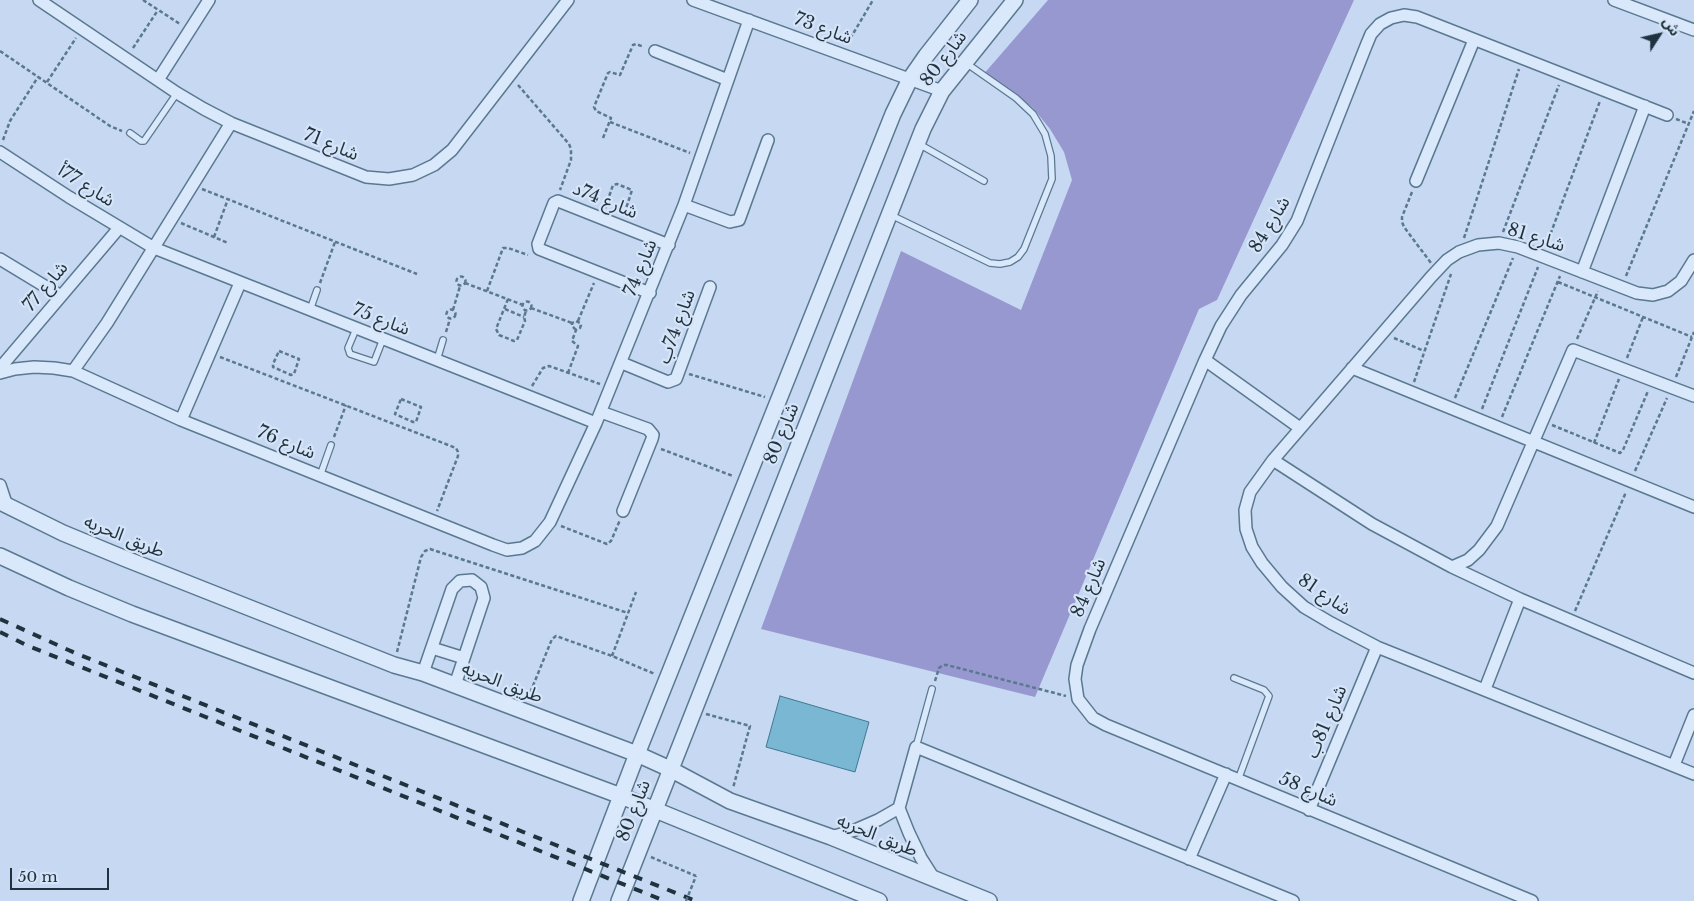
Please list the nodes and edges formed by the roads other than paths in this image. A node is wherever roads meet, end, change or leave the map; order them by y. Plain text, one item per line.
1 (39, 0) edge
2 (209, 0) edge
3 (568, 0) edge
4 (693, 0) edge
5 (970, 0) edge
6 (1015, 0) edge
7 (1614, 0) edge
8 (748, 20) junction
9 (1694, 30) edge
10 (1474, 40) junction
11 (654, 51) road end
12 (964, 62) junction
13 (910, 79) junction
14 (158, 80) junction
15 (728, 80) junction
16 (942, 91) junction
17 (177, 93) junction
18 (1645, 106) junction
19 (1667, 115) dead end
20 (231, 123) junction
21 (130, 134) road end
22 (768, 140) dead end
23 (918, 142) junction
24 (1, 153) edge
25 (1416, 181) road end
26 (984, 182) dead end
27 (684, 206) junction
28 (889, 214) junction
29 (119, 228) junction
30 (668, 245) junction
31 (154, 248) junction
32 (0, 259) edge
33 (1694, 260) edge
34 (1582, 272) junction
35 (240, 283) junction
36 (710, 287) dead end
37 (317, 290) road end
38 (650, 292) junction
39 (61, 296) junction
40 (310, 310) junction
41 (356, 329) junction
42 (383, 340) junction
43 (443, 340) road end
44 (437, 360) junction
45 (1205, 360) junction
46 (622, 363) junction
47 (0, 368) edge
48 (1352, 368) junction
49 (73, 371) junction
50 (0, 373) edge
51 (1694, 396) edge
52 (601, 412) junction
53 (181, 420) junction
54 (596, 423) junction
55 (1300, 428) junction
56 (1533, 442) junction
57 (331, 445) road end
58 (1273, 460) junction
59 (320, 476) junction
60 (0, 485) edge
61 (4, 504) edge
62 (1694, 507) edge
63 (623, 511) road end
64 (550, 522) joint
65 (0, 556) edge
66 (1452, 567) junction
67 (1520, 599) junction
68 (1377, 647) junction
69 (432, 648) junction
70 (464, 658) junction
71 (423, 673) junction
72 (1694, 673) edge
73 (1234, 678) dead end
74 (455, 685) junction
75 (932, 689) road end
76 (1485, 689) junction
77 (1078, 699) joint
78 (1694, 715) edge
79 (916, 747) junction
80 (637, 754) junction
81 (1674, 766) junction
82 (670, 769) junction
83 (1226, 774) junction
84 (1694, 774) edge
85 (1238, 780) junction
86 (621, 796) junction
87 (899, 808) junction
88 (654, 810) junction
89 (1309, 810) junction
90 (831, 837) junction
91 (1189, 859) junction
92 (936, 880) junction
93 (581, 901) edge
94 (619, 901) edge
95 (879, 901) edge
96 (989, 901) edge
97 (1293, 901) edge
98 (1532, 901) edge

1 - 14 street, شارع 71
2 - 14 street
3 - 20 street, شارع 71
4 - 8 street, شارع 73
5 - 13 street, شارع 80
6 - 12 street, شارع 80
7 - 9 street
8 - 13 street, شارع 73
8 - 15 street, شارع 74
10 - 18 street, شارع 84
10 - 25 street
10 - 45 street, شارع 84
11 - 15 street
12 - 16 street, شارع 80
12 - 28 lane
13 - 16 street, شارع 73
13 - 80 street, شارع 80
14 - 17 street, شارع 71
15 - 27 street, شارع 74
16 - 23 street, شارع 80
17 - 20 street, شارع 71
17 - 21 lane
18 - 19 street, شارع 84
18 - 34 street
20 - 31 street
22 - 27 street
23 - 26 lane
23 - 28 street, شارع 80
24 - 29 street, شارع 77أ
27 - 30 street, شارع 74
28 - 82 street, شارع 80
29 - 31 street, شارع 77أ
29 - 39 street, شارع 77
30 - 38 street, شارع 74
30 - 38 street, شارع 74د
31 - 35 street, شارع 75
31 - 49 street
32 - 39 street
33 - 34 street, شارع 81
34 - 48 street, شارع 81
35 - 40 street, شارع 75
35 - 53 street
36 - 46 street, شارع 74ب
37 - 40 lane
38 - 46 street, شارع 74
39 - 47 street, شارع 77
40 - 41 street, شارع 75
41 - 42 street, شارع 75
41 - 42 lane
42 - 44 street, شارع 75
43 - 44 lane
44 - 54 street, شارع 75
45 - 55 street
45 - 77 street, شارع 84
46 - 52 street, شارع 74
48 - 55 street, شارع 81
48 - 56 street
49 - 50 street, شارع 76
49 - 53 street, شارع 76
51 - 56 street
52 - 54 street, شارع 74
52 - 63 street
53 - 59 street, شارع 76
54 - 64 street, شارع 74
55 - 58 street, شارع 81
56 - 62 street
56 - 66 street
57 - 59 lane
58 - 66 street
58 - 68 street, شارع 81
59 - 64 street, شارع 76
60 - 61 street
61 - 71 street, طريق الحريه
65 - 86 street
66 - 67 street
67 - 72 street
67 - 76 street
68 - 76 street, شارع 81
68 - 89 street, شارع 81ب
69 - 70 street
69 - 70 street
69 - 71 street
70 - 74 street
71 - 74 street, طريق الحريه
73 - 85 lane
74 - 80 street, طريق الحريه
75 - 79 lane
76 - 81 street, شارع 81
77 - 83 street, شارع 58
78 - 81 street
79 - 87 street
79 - 91 street
80 - 82 street, طريق الحريه
80 - 86 street, شارع 80
81 - 84 street, شارع 81
82 - 88 street, شارع 80
82 - 90 street, طريق الحريه
83 - 85 street, شارع 58
83 - 91 street
85 - 89 street, شارع 58
86 - 88 street
86 - 93 street, شارع 80
87 - 90 street
87 - 92 street
88 - 94 street, شارع 80
88 - 95 street
89 - 98 street, شارع 58
90 - 92 street, طريق الحريه
91 - 97 street
92 - 96 street, طريق الحريه

